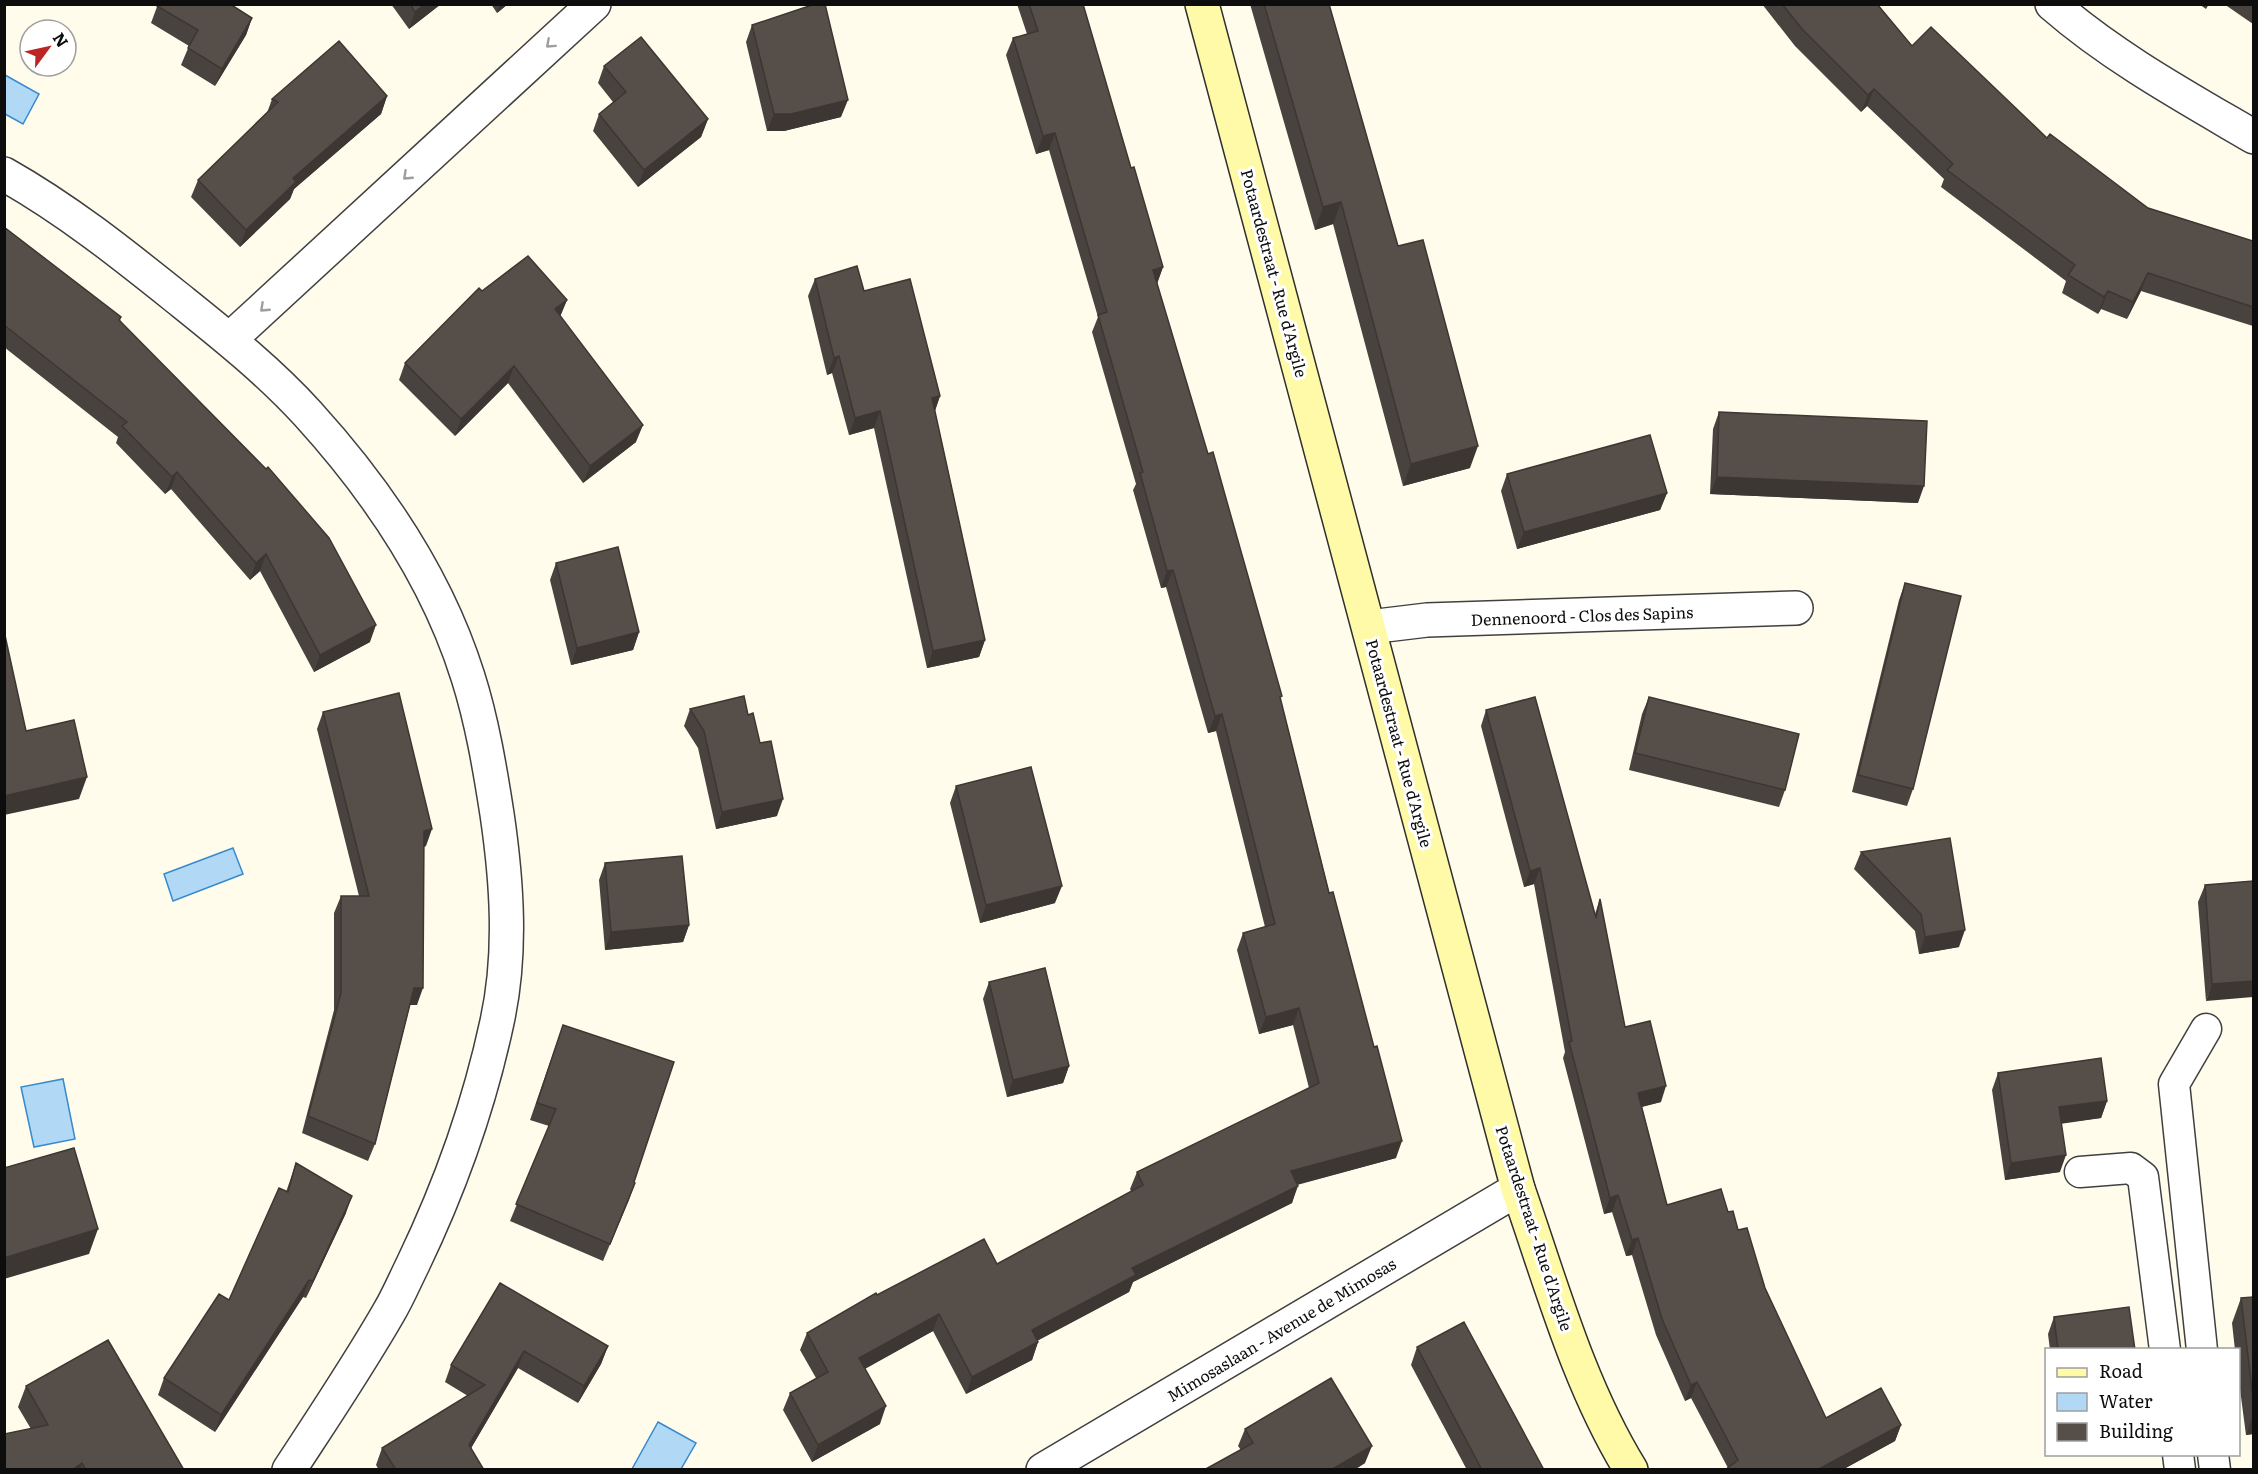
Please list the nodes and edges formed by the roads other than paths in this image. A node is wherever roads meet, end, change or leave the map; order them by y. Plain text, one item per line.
1 (594, 4) edge
2 (1202, 4) edge
3 (2052, 4) edge
4 (2253, 137) edge
5 (4, 174) edge
6 (229, 340) junction
7 (1796, 608) dead end
8 (1369, 627) junction
9 (2206, 1029) dead end
10 (2080, 1172) dead end
11 (1518, 1188) junction
12 (2165, 1348) edge
13 (2202, 1348) edge
14 (289, 1470) edge
15 (1043, 1470) edge
16 (1631, 1470) edge

1 -> 6 street
2 - 8 street, Potaardestraat - Rue d'Argile
3 - 4 street
5 - 6 street
6 - 14 street
7 - 8 street, Dennenoord - Clos des Sapins
8 - 11 street, Potaardestraat - Rue d'Argile
9 - 13 lane
10 - 12 lane
11 - 15 street, Mimosaslaan - Avenue de Mimosas
11 - 16 street, Potaardestraat - Rue d'Argile

